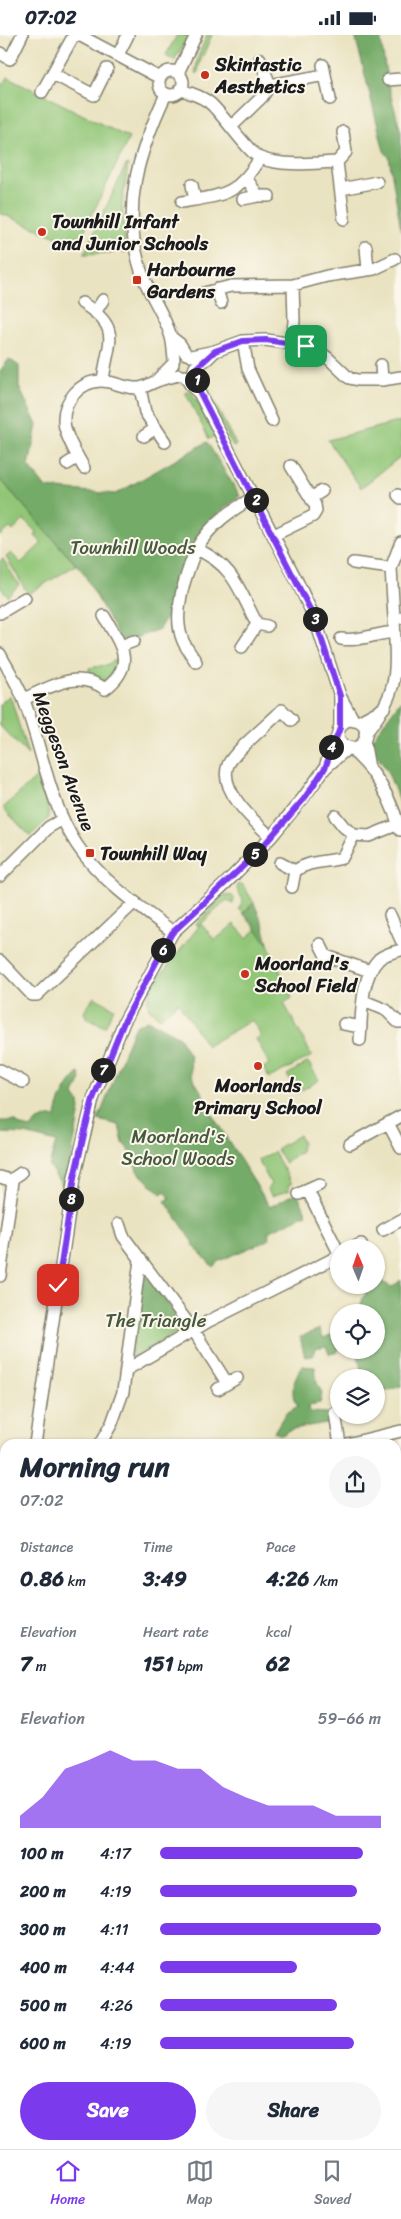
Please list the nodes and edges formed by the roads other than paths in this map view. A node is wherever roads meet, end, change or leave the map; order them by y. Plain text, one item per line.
1 (22, 35) edge
2 (74, 35) edge
3 (79, 35) edge
4 (128, 35) edge
5 (196, 35) edge
6 (0, 53) edge
7 (118, 55) junction
8 (260, 59) dead end
9 (107, 69) dead end
10 (178, 73) junction
11 (53, 74) junction
12 (160, 78) junction
13 (401, 79) edge
14 (388, 80) dead end
15 (270, 85) junction
16 (180, 89) junction
17 (42, 92) dead end
18 (166, 93) junction
19 (330, 99) dead end
20 (232, 126) junction
21 (343, 131) dead end
22 (260, 158) junction
23 (336, 162) junction
24 (247, 179) junction
25 (377, 182) dead end
26 (192, 185) dead end
27 (341, 189) junction
28 (243, 199) dead end
29 (195, 200) junction
30 (182, 202) dead end
31 (344, 219) dead end
32 (366, 247) dead end
33 (395, 259) dead end
34 (362, 275) junction
35 (292, 285) junction
36 (217, 289) junction
37 (204, 293) dead end
38 (103, 300) dead end
39 (82, 303) dead end
40 (221, 303) dead end
41 (96, 311) junction
42 (171, 337) junction
43 (243, 341) junction
44 (292, 344) junction
45 (174, 362) junction
46 (381, 365) dead end
47 (189, 366) junction
48 (401, 377) edge
49 (382, 380) junction
50 (103, 381) junction
51 (156, 381) junction
52 (140, 388) junction
53 (272, 421) dead end
54 (156, 428) junction
55 (144, 436) dead end
56 (165, 442) dead end
57 (78, 457) junction
58 (67, 464) dead end
59 (291, 466) dead end
60 (84, 468) dead end
61 (322, 491) dead end
62 (254, 497) junction
63 (311, 498) junction
64 (274, 535) junction
65 (401, 542) edge
66 (196, 549) junction
67 (353, 563) dead end
68 (391, 568) junction
69 (25, 598) dead end
70 (0, 613) edge
71 (104, 616) dead end
72 (398, 618) edge
73 (395, 632) junction
74 (341, 639) dead end
75 (134, 641) dead end
76 (122, 647) junction
77 (242, 647) dead end
78 (0, 654) edge
79 (196, 661) dead end
80 (340, 696) junction
81 (24, 699) junction
82 (384, 708) junction
83 (292, 720) dead end
84 (356, 721) junction
85 (339, 732) junction
86 (365, 737) junction
87 (350, 748) junction
88 (369, 767) junction
89 (325, 768) junction
90 (335, 816) dead end
91 (63, 819) junction
92 (400, 828) edge
93 (354, 835) junction
94 (271, 837) junction
95 (280, 863) dead end
96 (295, 871) junction
97 (0, 876) edge
98 (292, 887) dead end
99 (134, 902) junction
100 (390, 915) dead end
101 (172, 933) junction
102 (401, 940) edge
103 (320, 944) dead end
104 (401, 950) edge
105 (0, 961) edge
106 (370, 971) junction
107 (364, 1001) junction
108 (344, 1024) dead end
109 (397, 1024) edge
110 (361, 1027) junction
111 (360, 1040) dead end
112 (0, 1070) edge
113 (23, 1082) dead end
114 (401, 1116) edge
115 (388, 1123) junction
116 (350, 1144) dead end
117 (401, 1148) edge
118 (21, 1173) dead end
119 (0, 1177) edge
120 (13, 1181) junction
121 (319, 1185) dead end
122 (401, 1219) edge
123 (119, 1224) dead end
124 (383, 1230) dead end
125 (330, 1239) edge
126 (330, 1259) edge
127 (140, 1260) junction
128 (0, 1276) edge
129 (194, 1331) junction
130 (126, 1370) junction
131 (227, 1383) dead end
132 (337, 1424) edge
133 (401, 1431) edge
134 (36, 1439) edge
135 (103, 1439) edge
136 (339, 1439) edge
137 (368, 1439) edge

1 - 6 street
2 - 11 street
3 - 7 street
4 - 7 street
5 - 10 street
7 - 12 street
8 - 15 street
9 - 11 street
10 - 12 street
10 - 16 street
11 - 17 street
12 - 18 street
13 - 14 street
15 - 19 street
15 - 20 street
16 - 18 street
16 - 20 street
18 - 42 street
20 - 22 street
21 - 23 street
22 - 23 street
22 - 24 street
23 - 27 street
24 - 28 street
24 - 29 street
25 - 27 street
26 - 29 street
27 - 31 street
29 - 30 street
32 - 34 street
33 - 34 street
34 - 35 street
35 - 36 street
35 - 44 street
36 - 37 street
36 - 40 street
38 - 41 street
39 - 41 street
41 - 50 street
42 - 45 street
42 - 47 street
43 - 44 street
43 - 47 street
43 - 53 street
44 - 49 street
45 - 47 street
45 - 47 street
45 - 51 street
46 - 49 street
47 - 51 street
47 - 62 street
48 - 49 street
50 - 52 street
50 - 57 street
51 - 52 street
52 - 54 street
54 - 55 street
54 - 56 street
57 - 58 street
57 - 60 street
59 - 63 street
61 - 63 street
62 - 64 street
62 - 66 street
63 - 64 street
64 - 80 street
65 - 68 street
66 - 77 street
66 - 79 street
67 - 68 street
68 - 72 street
69 - 70 street
71 - 76 street
72 - 73 street
73 - 74 street
73 - 82 street
75 - 76 street
76 - 81 street
78 - 81 street, Meggeson Avenue
80 - 84 street
80 - 85 street
81 - 91 street, Meggeson Avenue
82 - 84 street
82 - 86 street
83 - 94 street
84 - 85 street
84 - 86 street
85 - 87 street
85 - 89 street
86 - 87 street
86 - 88 street
87 - 88 street
87 - 89 street
88 - 92 street
89 - 94 street
90 - 93 street
91 - 97 street
91 - 99 street, Meggeson Avenue
92 - 93 street
93 - 96 street
94 - 101 street
95 - 96 street
96 - 98 street
99 - 101 street, Meggeson Avenue
99 - 105 street
100 - 102 street
101 - 134 street
103 - 106 street
104 - 106 street
106 - 107 street
107 - 109 street
107 - 110 street
108 - 110 street
110 - 111 street
112 - 113 street
114 - 115 street
115 - 116 street
115 - 117 street
118 - 120 street
119 - 120 street
120 - 128 street
121 - 125 street
122 - 124 street
123 - 127 street
126 - 129 street
127 - 129 street
127 - 130 street
129 - 130 street
129 - 131 street
130 - 135 street
132 - 136 street
133 - 137 street

